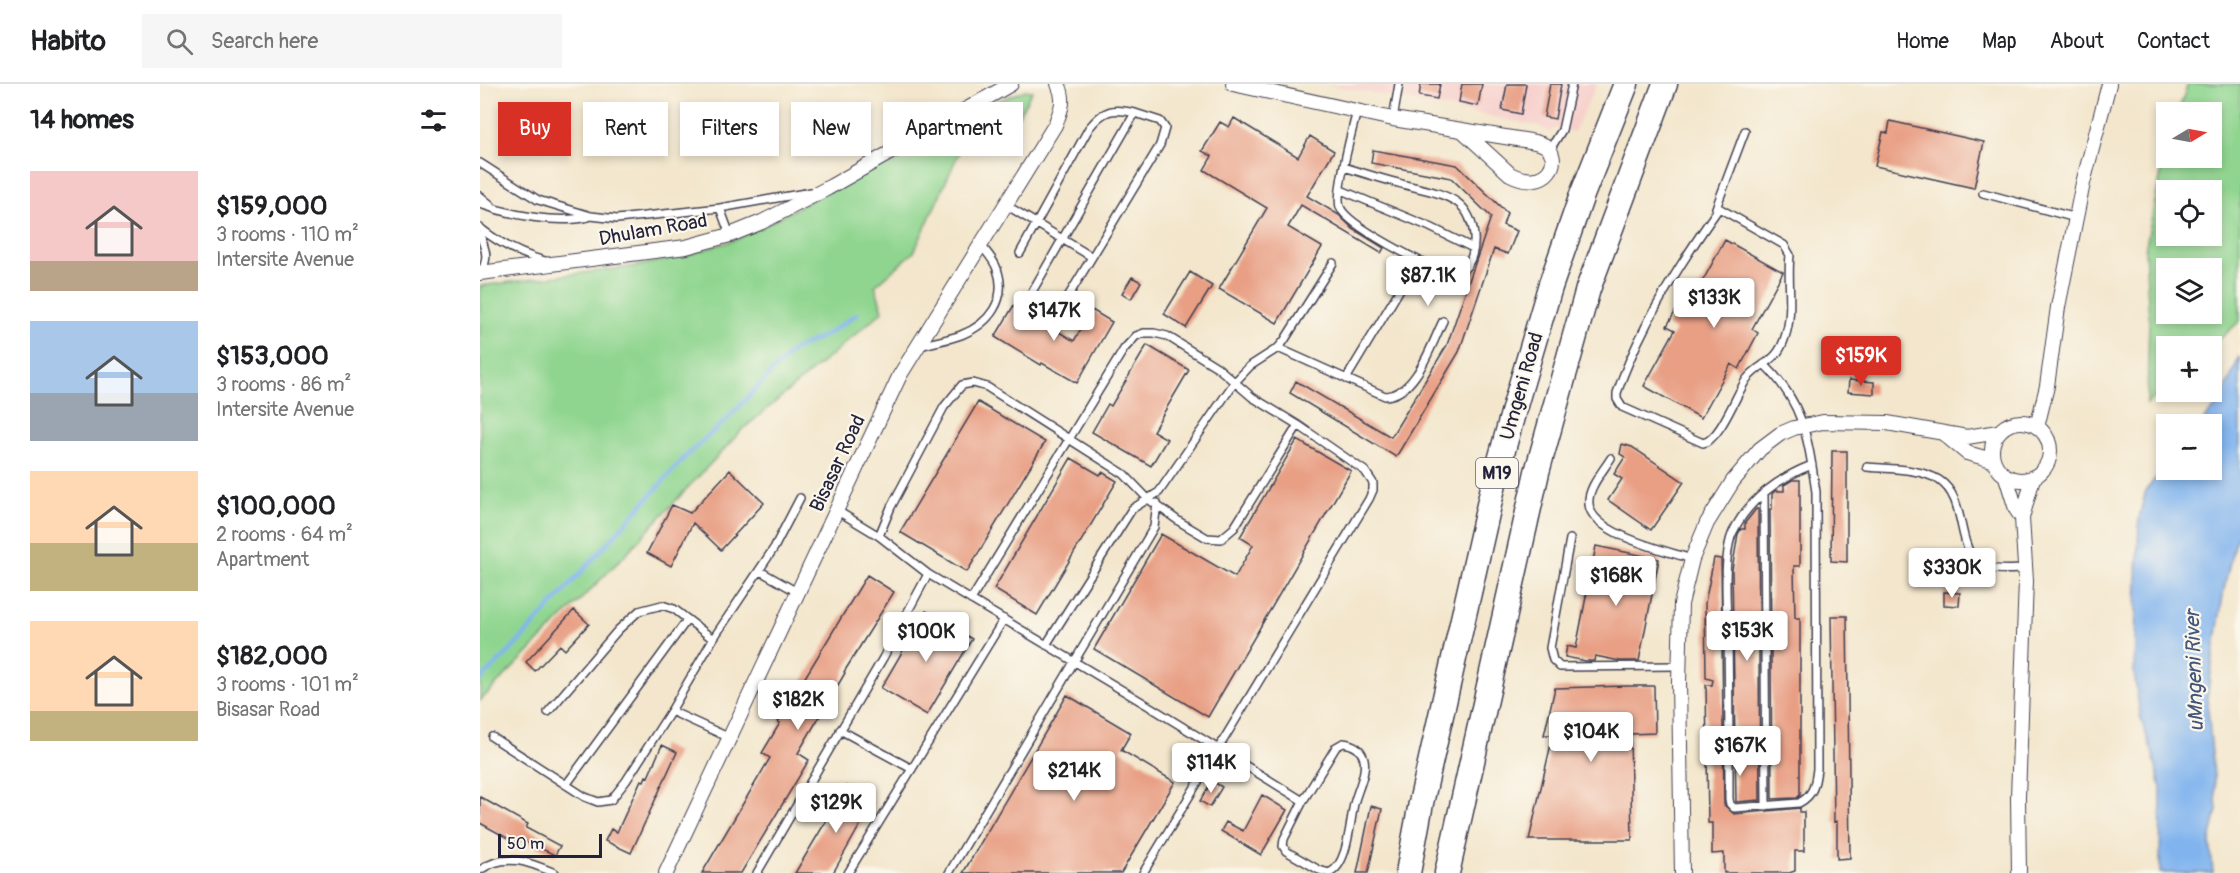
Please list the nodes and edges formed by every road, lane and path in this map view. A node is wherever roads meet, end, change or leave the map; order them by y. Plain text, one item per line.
1 (1011, 84) edge
2 (1058, 84) edge
3 (1233, 84) edge
4 (1399, 84) edge
5 (1572, 84) edge
6 (1626, 84) edge
7 (1665, 84) edge
8 (1683, 84) edge
9 (2109, 84) edge
10 (1357, 111) junction
11 (1135, 113) junction
12 (1393, 119) junction
13 (1463, 130) junction
14 (1745, 131) dead end
15 (1549, 151) junction
16 (482, 165) edge
17 (1344, 167) junction
18 (828, 188) junction
19 (1341, 190) junction
20 (1983, 193) dead end
21 (480, 196) edge
22 (480, 204) edge
23 (1006, 205) junction
24 (720, 208) junction
25 (1719, 208) junction
26 (503, 213) junction
27 (591, 216) junction
28 (2076, 218) junction
29 (1038, 224) junction
30 (480, 228) edge
31 (480, 235) edge
32 (730, 235) junction
33 (1062, 239) junction
34 (981, 245) junction
35 (1473, 248) junction
36 (1020, 253) dead end
37 (1092, 257) junction
38 (559, 263) junction
39 (1333, 263) dead end
40 (480, 273) edge
41 (1402, 285) dead end
42 (1029, 297) dead end
43 (1055, 318) dead end
44 (1581, 319) junction
45 (1443, 321) dead end
46 (920, 346) junction
47 (1278, 348) junction
48 (1764, 364) junction
49 (1346, 380) junction
50 (1234, 383) junction
51 (1298, 425) junction
52 (1803, 426) junction
53 (2037, 427) junction
54 (1998, 432) junction
55 (1944, 434) junction
56 (1070, 438) junction
57 (1611, 458) dead end
58 (1992, 460) junction
59 (1812, 465) junction
60 (1867, 467) dead end
61 (2006, 477) junction
62 (2033, 478) junction
63 (1159, 492) junction
64 (1764, 493) junction
65 (800, 498) dead end
66 (1148, 500) junction
67 (1156, 505) junction
68 (836, 510) junction
69 (2022, 518) junction
70 (879, 536) junction
71 (1570, 539) dead end
72 (1692, 559) junction
73 (2026, 569) junction
74 (760, 571) junction
75 (928, 574) junction
76 (799, 592) junction
77 (971, 600) junction
78 (687, 620) junction
79 (1004, 620) junction
80 (713, 639) junction
81 (1046, 645) junction
82 (1073, 660) junction
83 (1679, 666) junction
84 (671, 711) junction
85 (548, 712) dead end
86 (840, 730) junction
87 (492, 737) dead end
88 (729, 738) junction
89 (1218, 750) junction
90 (912, 769) junction
91 (566, 785) junction
92 (1304, 801) junction
93 (1766, 806) junction
94 (480, 870) edge
95 (555, 873) edge
96 (666, 873) edge
97 (756, 873) edge
98 (848, 873) edge
99 (949, 873) edge
100 (1143, 873) edge
101 (1407, 873) edge
102 (1447, 873) edge
103 (1682, 873) edge
104 (2019, 873) edge

1 - 18 street, Dhulam Road
2 - 23 street, Bisasar Road
3 - 10 street
4 - 12 lane
5 - 15 lane
6 - 101 highway, Umgeni Road / M19
7 - 44 highway, Umgeni Road / M19
8 - 44 highway
9 - 28 street
10 - 12 street
10 - 17 lane
11 - 29 lane
11 - 33 lane
11 - 37 lane
12 - 13 street
13 - 15 street
13 - 15 street
14 - 25 lane
16 - 27 lane
17 - 19 lane
17 - 35 lane
18 - 24 lane
18 - 32 street, Dhulam Road
19 - 35 lane
19 - 35 lane
20 - 28 lane
21 - 26 lane
22 - 26 lane
23 - 29 lane
23 - 34 street, Bisasar Road
24 - 27 lane
24 - 32 lane
25 - 48 lane
25 - 48 lane
26 - 27 lane
28 - 53 street
29 - 33 lane
29 - 36 lane
30 - 38 lane
31 - 40 lane
32 - 38 street, Dhulam Road
33 - 37 lane
33 - 42 lane
34 - 46 street, Bisasar Road
34 - 46 lane
37 - 43 lane
38 - 40 street, Dhulam Road
39 - 47 lane
41 - 49 lane
44 - 102 highway, Umgeni Road / M19
45 - 49 lane
46 - 68 street, Bisasar Road
47 - 49 lane
47 - 50 lane
48 - 52 lane
50 - 51 lane
50 - 56 lane
50 - 63 lane
51 - 67 lane
51 - 89 lane
52 - 55 street
52 - 59 lane
52 - 72 street
53 - 54 street
53 - 62 street
54 - 55 street
54 - 58 street
55 - 58 street
56 - 66 lane
56 - 70 lane
56 - 77 lane
57 - 72 lane
58 - 61 street
59 - 64 lane
59 - 93 lane
60 - 73 lane
61 - 62 street
61 - 69 street
62 - 69 street
63 - 66 lane
63 - 67 lane
64 - 93 lane
64 - 93 lane
65 - 74 lane
66 - 67 lane
66 - 81 lane
67 - 82 lane
68 - 70 lane
68 - 76 street, Bisasar Road
69 - 73 street
70 - 75 lane
71 - 83 lane
72 - 83 street
73 - 104 street
74 - 76 lane
74 - 80 lane
75 - 77 lane
75 - 86 lane
76 - 88 street, Bisasar Road
77 - 79 lane
78 - 80 lane
78 - 85 lane
78 - 91 lane
79 - 81 lane
79 - 90 lane
80 - 84 lane
81 - 82 lane
82 - 89 lane
82 - 99 lane
83 - 103 street
84 - 88 lane
84 - 91 lane
86 - 90 lane
86 - 97 lane
87 - 91 lane
88 - 96 street, Bisasar Road
89 - 92 lane
89 - 100 lane
90 - 98 lane
92 - 92 lane
94 - 95 lane

